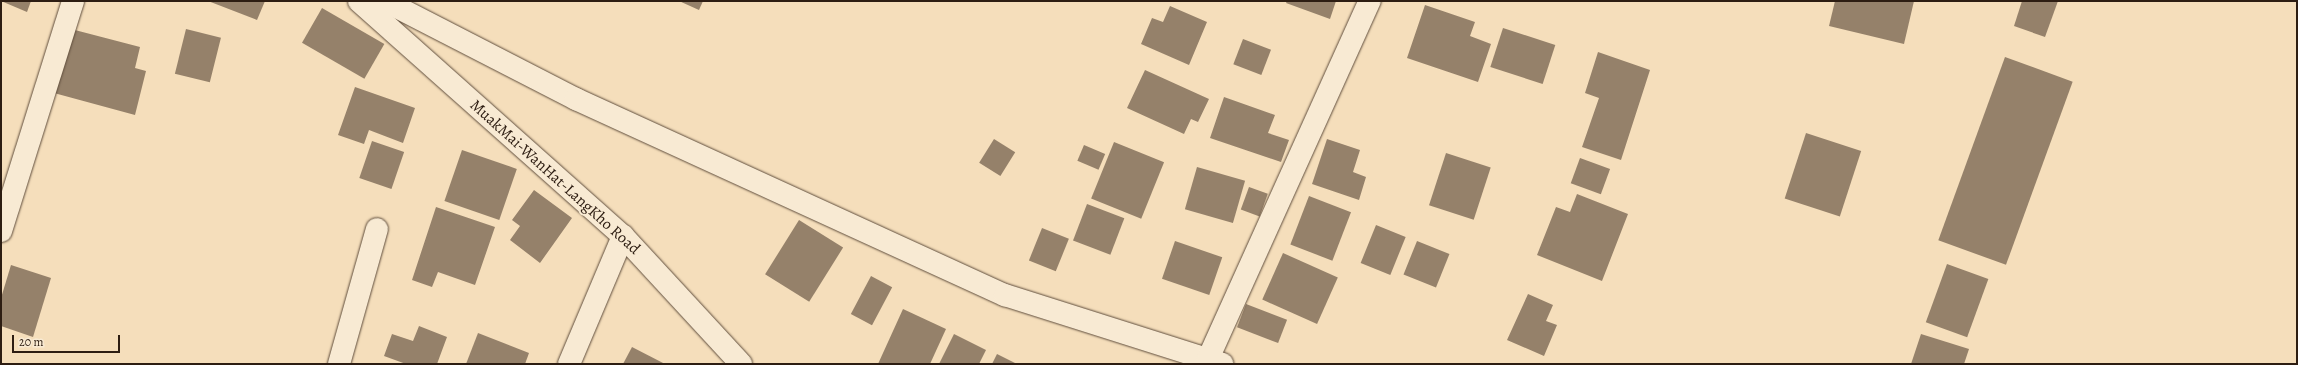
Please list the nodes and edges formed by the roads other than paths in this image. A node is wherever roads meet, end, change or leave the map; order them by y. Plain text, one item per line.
1 (73, 1) edge
2 (359, 1) edge
3 (385, 1) edge
4 (1370, 1) edge
5 (377, 229) dead end
6 (1, 231) edge
7 (623, 236) junction
8 (1215, 362) edge
9 (339, 364) edge
10 (569, 364) edge
11 (741, 364) edge

1 - 6 street
2 - 7 street, MuakMai-WanHat-LangKho Road
3 - 8 street
4 - 8 street
5 - 9 street
7 - 10 street
7 - 11 street, MuakMai-WanHat-LangKho Road

